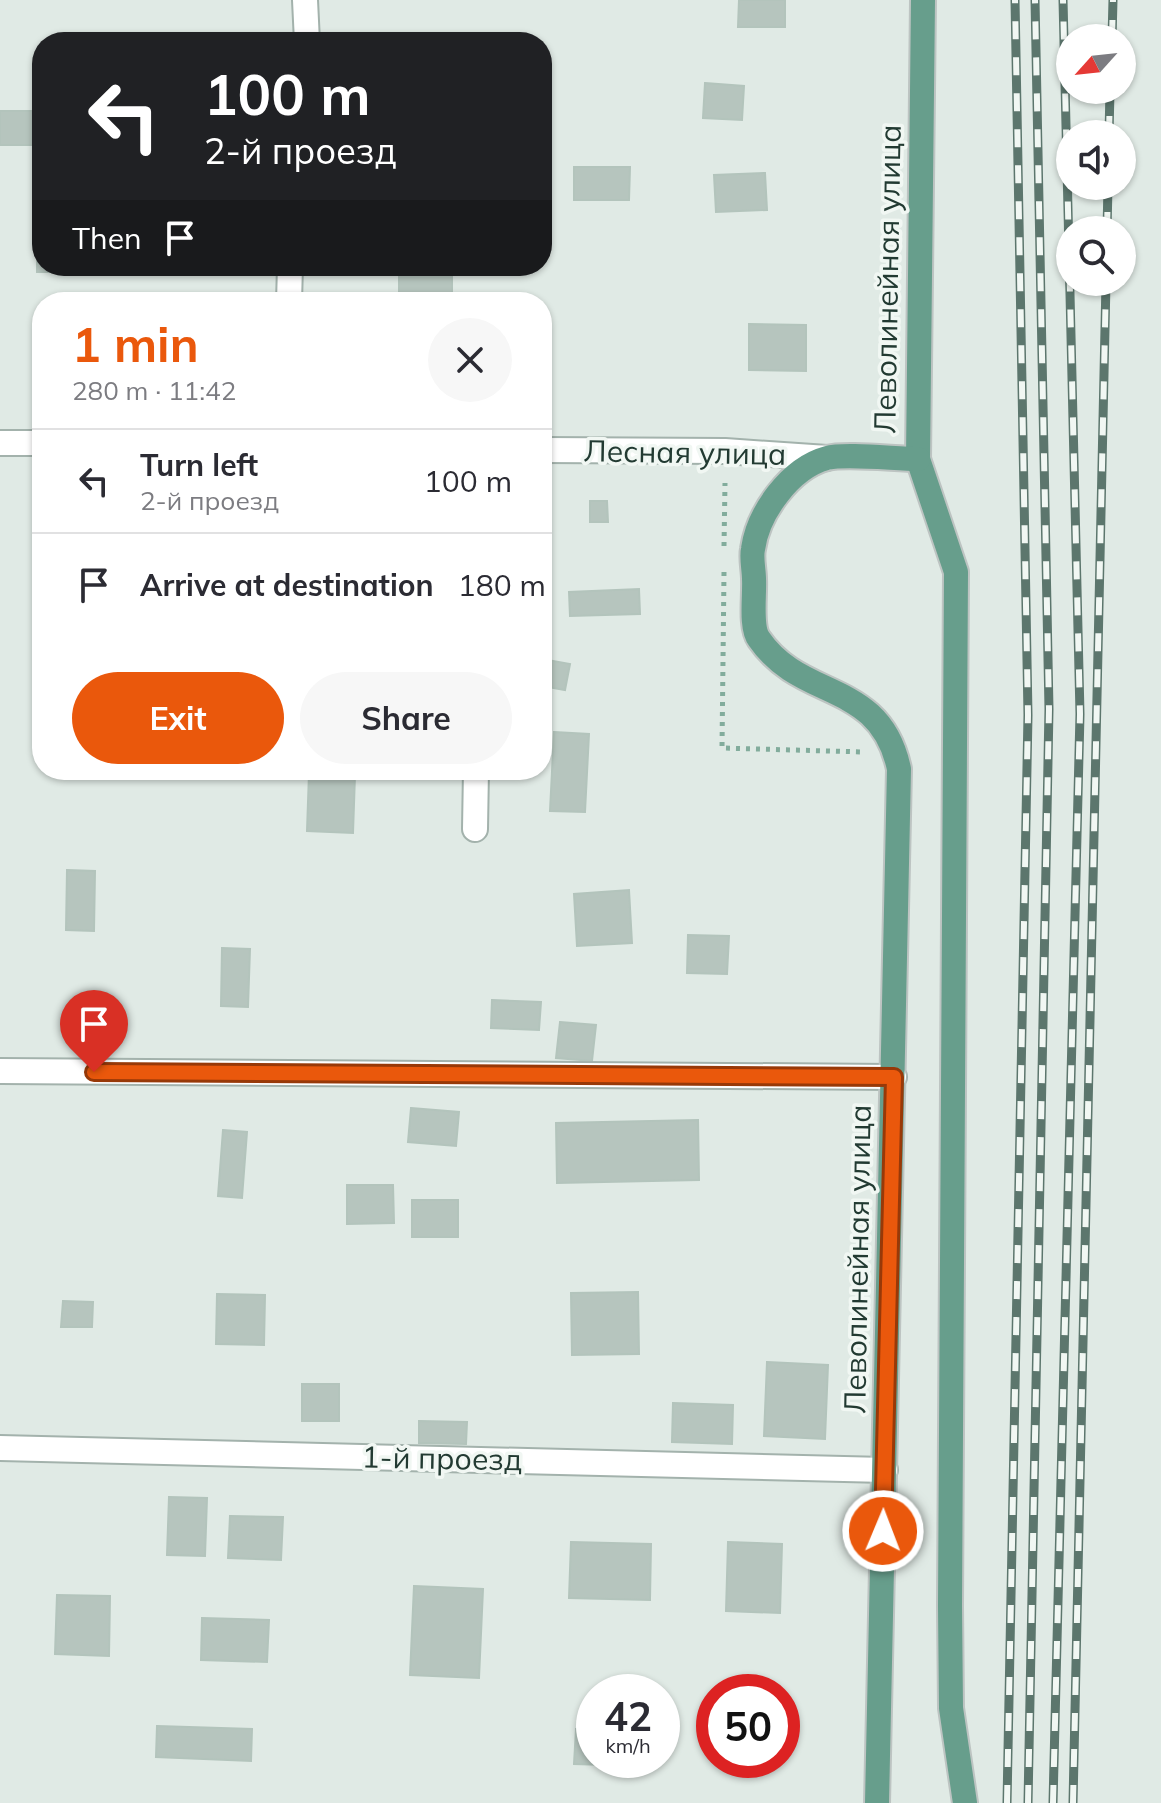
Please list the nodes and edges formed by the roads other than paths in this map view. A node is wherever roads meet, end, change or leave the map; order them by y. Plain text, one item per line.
1 (305, 0) edge
2 (923, 0) edge
3 (307, 32) edge
4 (0, 443) edge
5 (32, 443) edge
6 (552, 450) edge
7 (827, 458) junction
8 (918, 459) junction
9 (476, 780) edge
10 (475, 829) dead end
11 (0, 1071) edge
12 (894, 1077) junction
13 (0, 1448) edge
14 (885, 1470) junction
15 (877, 1803) edge
16 (965, 1803) edge

1 - 3 street
2 - 8 main road, Леволинейная улица
4 - 5 street
6 - 7 street, Лесная улица
7 - 8 main road, Леволинейная улица
7 - 12 main road, Леволинейная улица
8 - 16 main road
9 - 10 street
11 - 12 street
12 - 14 main road, Леволинейная улица
13 - 14 street, 1-й проезд
14 - 15 main road, Леволинейная улица

